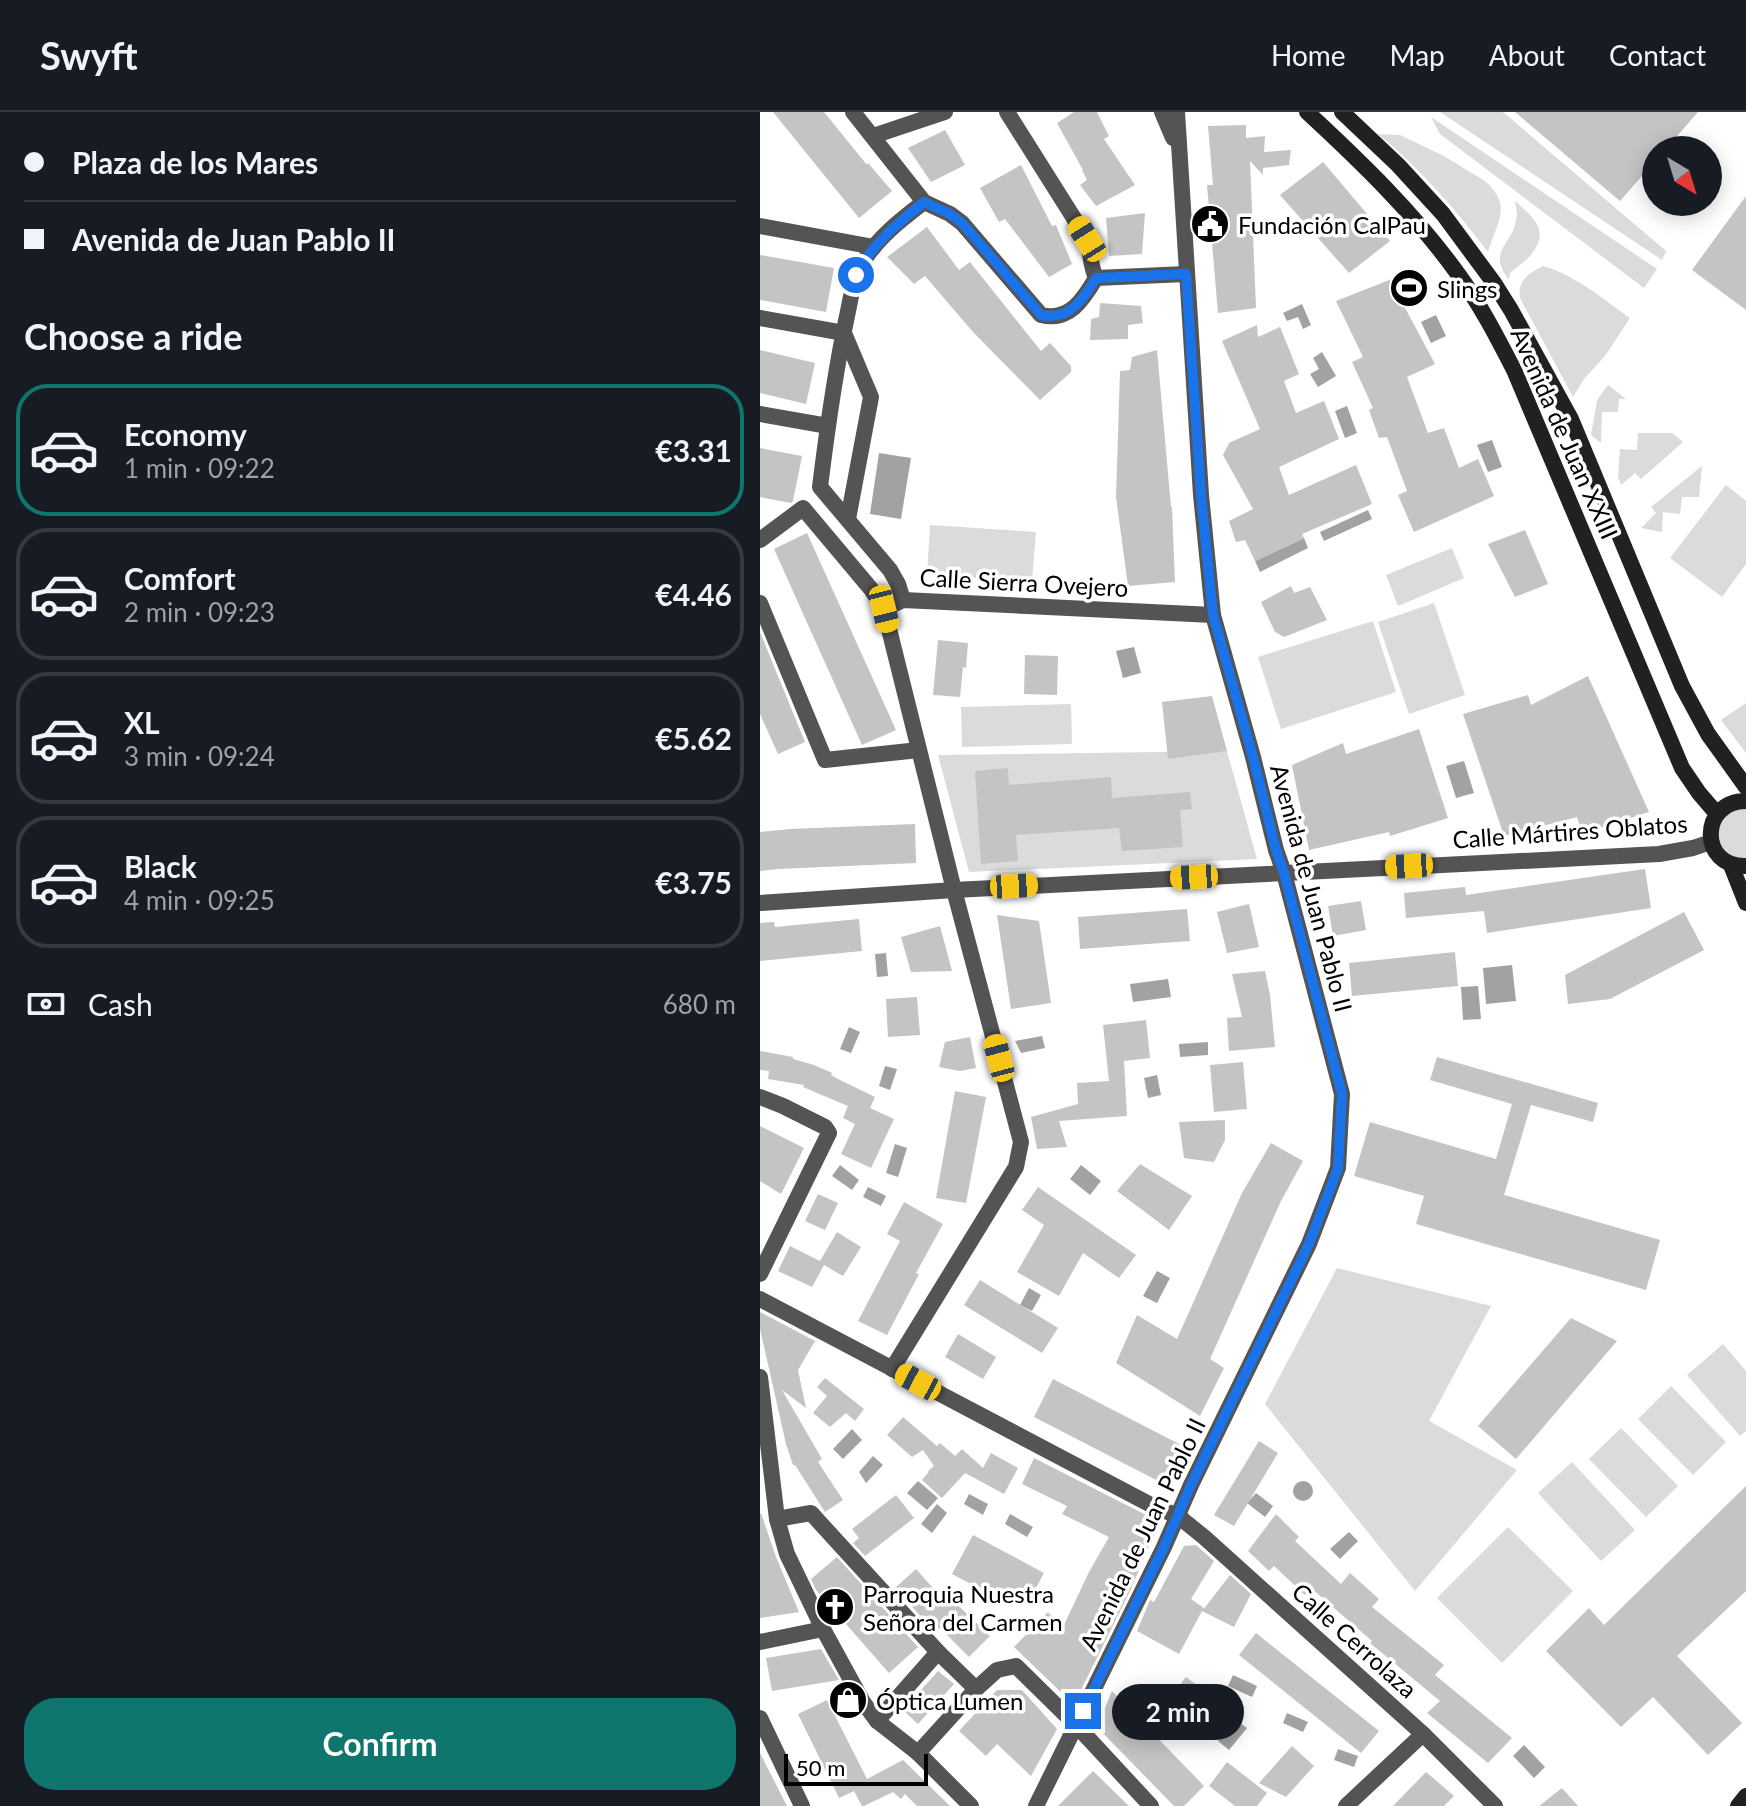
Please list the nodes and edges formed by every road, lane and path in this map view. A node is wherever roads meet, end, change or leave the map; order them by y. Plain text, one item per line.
1 (853, 112) edge
2 (945, 112) edge
3 (1007, 112) edge
4 (1162, 112) edge
5 (1177, 112) edge
6 (1307, 112) edge
7 (1342, 112) edge
8 (873, 136) junction
9 (1179, 159) junction
10 (924, 202) junction
11 (760, 226) edge
12 (874, 247) junction
13 (1186, 274) junction
14 (1096, 278) junction
15 (760, 318) edge
16 (844, 333) junction
17 (760, 414) edge
18 (828, 426) junction
19 (848, 519) junction
20 (760, 540) edge
21 (903, 600) junction
22 (760, 603) edge
23 (884, 609) junction
24 (1213, 615) junction
25 (919, 750) junction
26 (1746, 787) edge
27 (1746, 801) edge
28 (1717, 814) junction
29 (1711, 842) junction
30 (1739, 866) edge
31 (1284, 873) junction
32 (954, 890) junction
33 (760, 903) edge
34 (1746, 903) edge
35 (760, 1097) edge
36 (760, 1274) edge
37 (760, 1299) edge
38 (892, 1369) junction
39 (760, 1377) edge
40 (1178, 1516) junction
41 (777, 1519) junction
42 (823, 1629) junction
43 (760, 1642) edge
44 (938, 1652) junction
45 (976, 1689) junction
46 (760, 1718) edge
47 (877, 1721) junction
48 (1076, 1725) junction
49 (1423, 1734) junction
50 (918, 1753) junction
51 (1746, 1796) edge
52 (802, 1806) edge
53 (971, 1806) edge
54 (1036, 1806) edge
55 (1151, 1806) edge
56 (1346, 1806) edge
57 (1495, 1806) edge
58 (1738, 1806) edge

1 - 8 street
2 - 8 street
3 - 14 street
4 - 9 street, Avenida de Juan Pablo II
5 - 9 street, Avenida de Juan Pablo II
6 - 28 main road, Avenida de Juan XXIII
7 - 26 main road, Avenida de Juan XXIII
8 - 10 street
9 - 13 street, Avenida de Juan Pablo II
10 - 12 street
10 - 14 street
11 - 12 street
12 - 16 street
13 - 14 street
13 - 24 street, Avenida de Juan Pablo II
15 - 16 street
16 - 18 street
16 - 19 street
17 - 18 street
18 - 19 street
19 - 21 street
20 - 23 street
21 - 23 street, Calle Sierra Ovejero
21 - 24 street, Calle Sierra Ovejero
22 - 25 street
23 - 25 street
24 - 31 street, Avenida de Juan Pablo II
25 - 32 street
27 - 28 main road
28 - 29 main road
29 - 30 main road
29 - 31 street, Calle Mártires Oblatos
30 - 34 main road
31 - 32 street, Calle Mártires Oblatos
31 - 40 street, Avenida de Juan Pablo II
32 - 33 street, Calle Mártires Oblatos
32 - 38 street
35 - 36 street
37 - 38 street, Calle Cerrolaza
38 - 40 street, Calle Cerrolaza
39 - 41 street
40 - 48 street, Avenida de Juan Pablo II
40 - 49 street, Calle Cerrolaza
41 - 42 street
41 - 44 street
42 - 43 street
42 - 47 street
44 - 45 street
44 - 47 street
45 - 48 street
45 - 50 street
46 - 52 street
47 - 50 street
48 - 54 street, Avenida de Juan Pablo II
48 - 55 street
49 - 56 street
49 - 57 street, Calle Cerrolaza
50 - 53 street
51 - 58 main road

